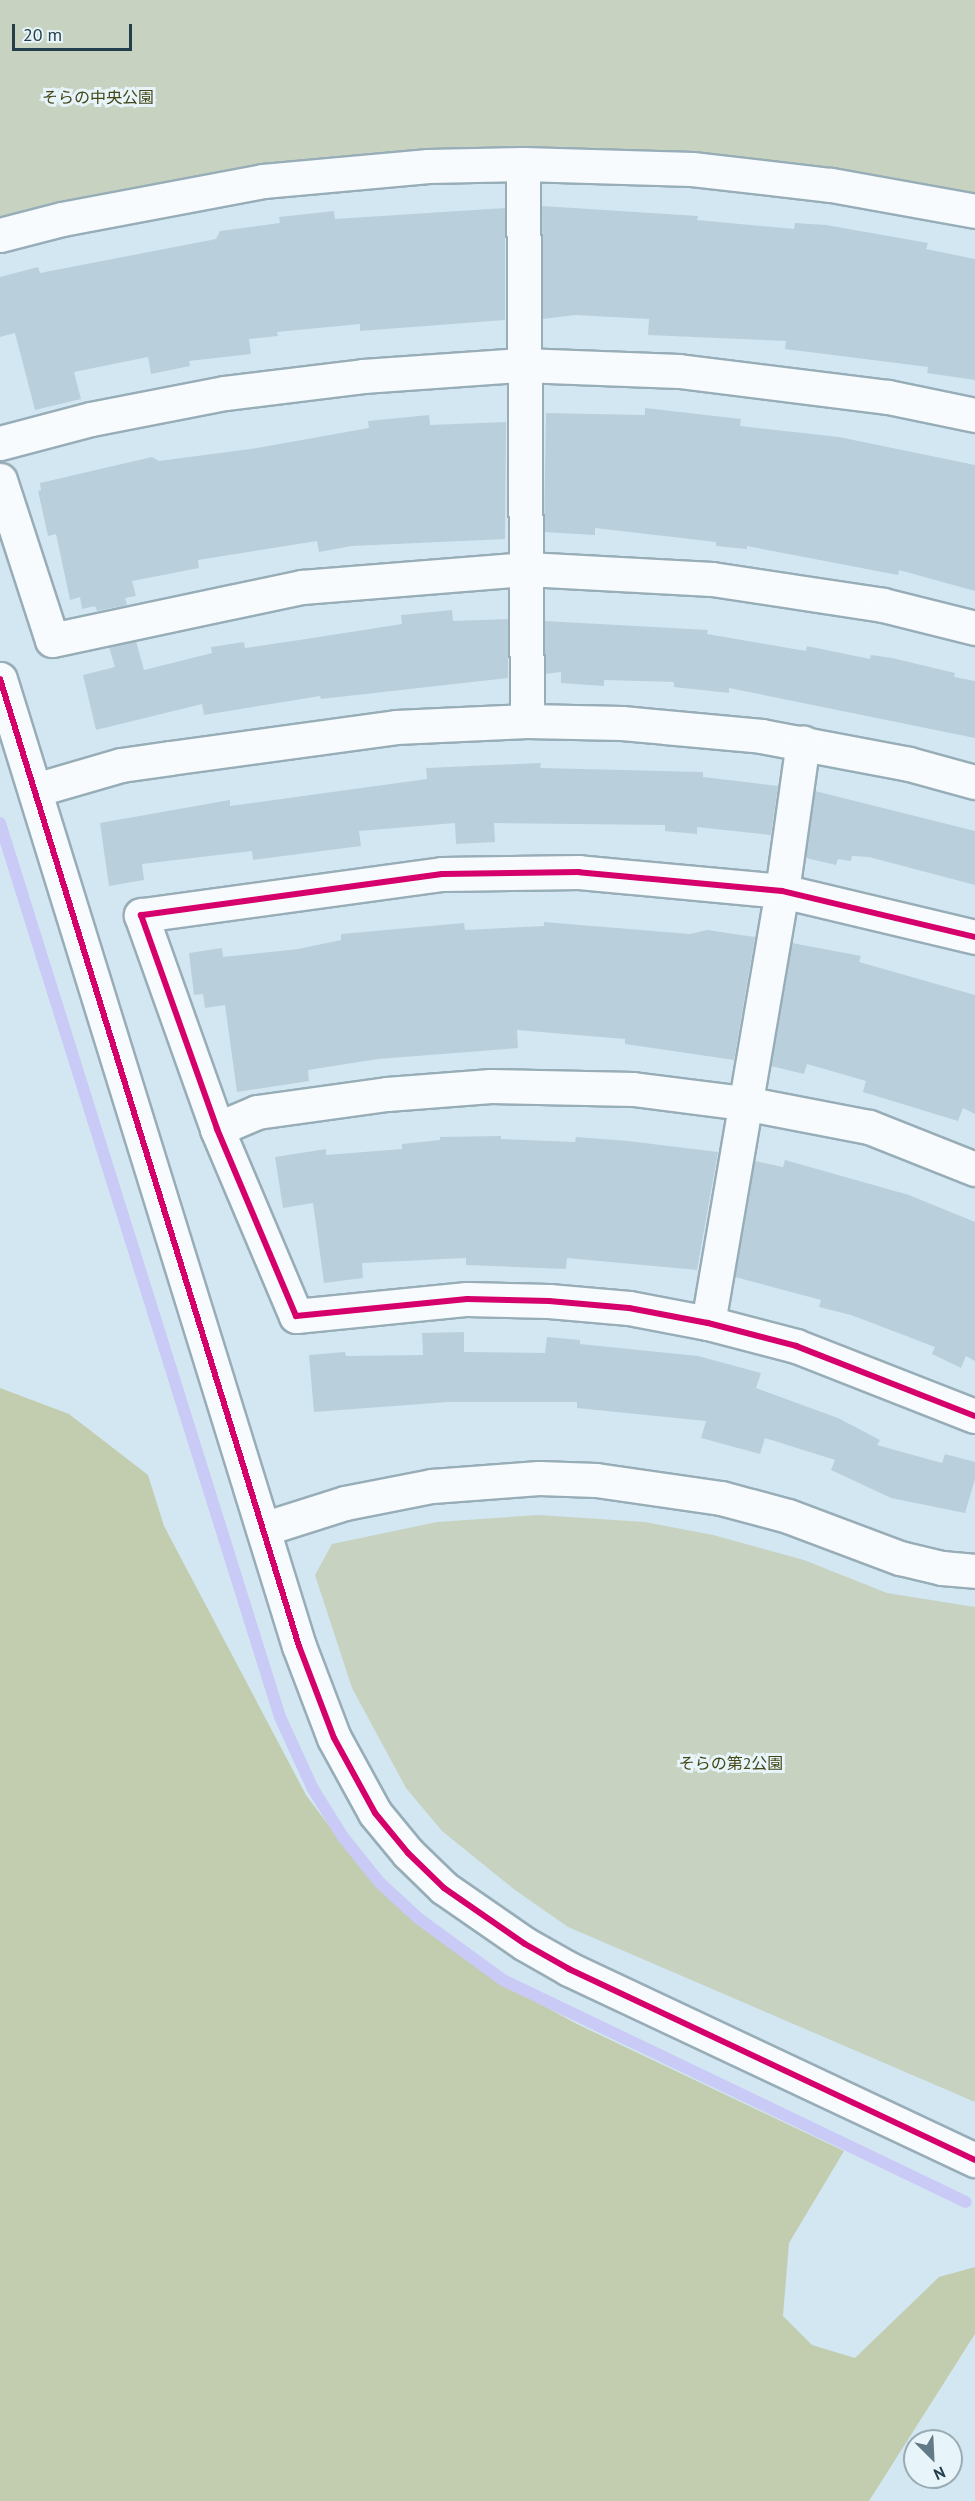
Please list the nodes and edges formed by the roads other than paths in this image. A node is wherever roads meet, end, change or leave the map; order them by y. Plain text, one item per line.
1 (523, 164) junction
2 (975, 211) edge
3 (0, 235) edge
4 (522, 365) junction
5 (975, 415) edge
6 (0, 443) edge
7 (0, 480) edge
8 (527, 569) junction
9 (975, 628) edge
10 (0, 679) edge
11 (526, 721) junction
12 (803, 742) junction
13 (975, 782) edge
14 (35, 790) junction
15 (782, 891) junction
16 (975, 938) edge
17 (744, 1102) junction
18 (218, 1129) junction
19 (975, 1169) edge
20 (708, 1323) junction
21 (975, 1416) edge
22 (263, 1529) junction
23 (975, 1571) edge
24 (975, 2160) edge

1 - 2 street
1 - 3 street
1 - 4 street
4 - 5 street
4 - 6 street
4 - 8 street
7 - 8 street
8 - 9 street
8 - 11 street
10 - 14 street
11 - 12 street
11 - 14 street
12 - 13 street
12 - 15 street
14 - 22 street
15 - 16 street
15 - 17 street
15 - 18 street
17 - 18 street
17 - 19 street
17 - 20 street
18 - 20 street
20 - 21 street
22 - 23 street
22 - 24 street

